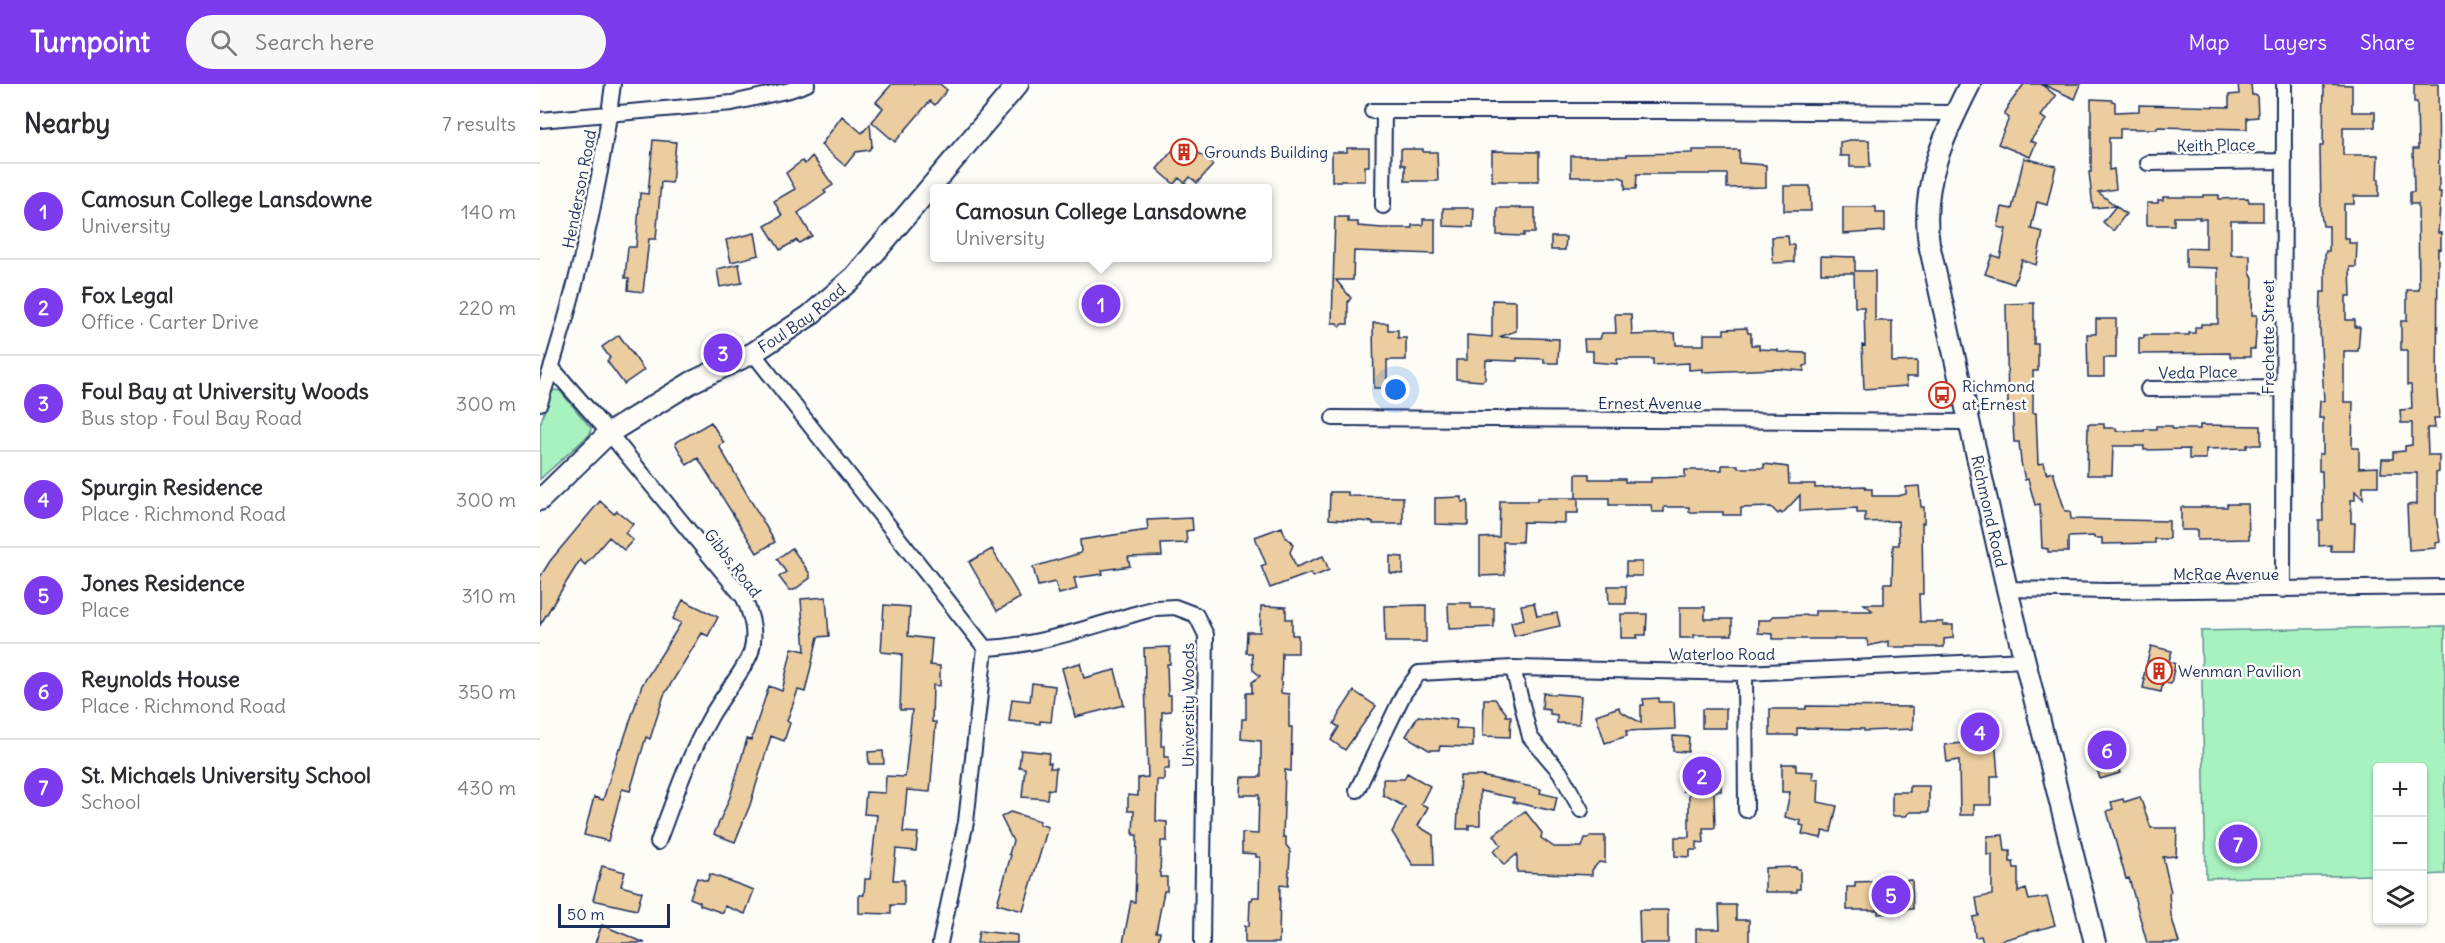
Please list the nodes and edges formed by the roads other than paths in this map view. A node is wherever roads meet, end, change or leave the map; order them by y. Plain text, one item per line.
1 (613, 84) edge
2 (807, 84) edge
3 (1018, 84) edge
4 (1971, 84) edge
5 (2284, 84) edge
6 (1955, 113) junction
7 (609, 114) junction
8 (540, 120) edge
9 (2284, 161) junction
10 (2148, 163) dead end
11 (933, 184) edge
12 (930, 188) edge
13 (1383, 206) dead end
14 (753, 353) junction
15 (552, 368) junction
16 (2284, 388) junction
17 (2148, 389) dead end
18 (540, 403) edge
19 (1333, 418) dead end
20 (1968, 422) junction
21 (609, 433) junction
22 (540, 500) edge
23 (2445, 587) edge
24 (2007, 588) junction
25 (2283, 590) junction
26 (985, 648) junction
27 (2025, 660) junction
28 (1513, 668) junction
29 (1745, 673) junction
30 (1356, 790) dead end
31 (1581, 810) dead end
32 (1746, 810) dead end
33 (658, 842) dead end
34 (940, 943) edge
35 (1202, 943) edge
36 (2096, 943) edge

1 - 7 street, Henderson Road
2 - 7 street
3 - 11 main road, Foul Bay Road
4 - 6 main road, Richmond Road
5 - 9 street, Frechette Street
6 - 13 street
6 - 20 main road, Richmond Road
7 - 8 street
7 - 15 street, Henderson Road
9 - 10 street, Keith Place
9 - 16 street, Frechette Street
12 - 14 main road, Foul Bay Road
14 - 21 main road, Foul Bay Road
14 - 26 street
15 - 18 street, Henderson Road
15 - 21 street, Gibbs Road
16 - 17 street, Veda Place
16 - 25 street, Frechette Street
19 - 20 street, Ernest Avenue
20 - 24 main road, Richmond Road
21 - 22 main road, Foul Bay Road
21 - 33 street, Gibbs Road
23 - 25 street, McRae Avenue
24 - 25 street, McRae Avenue
24 - 27 main road, Richmond Road
26 - 34 street
26 - 35 street, University Woods
27 - 29 street, Waterloo Road
27 - 36 main road, Richmond Road
28 - 29 street, Waterloo Road
28 - 30 street, Waterloo Road
28 - 31 street
29 - 32 street

